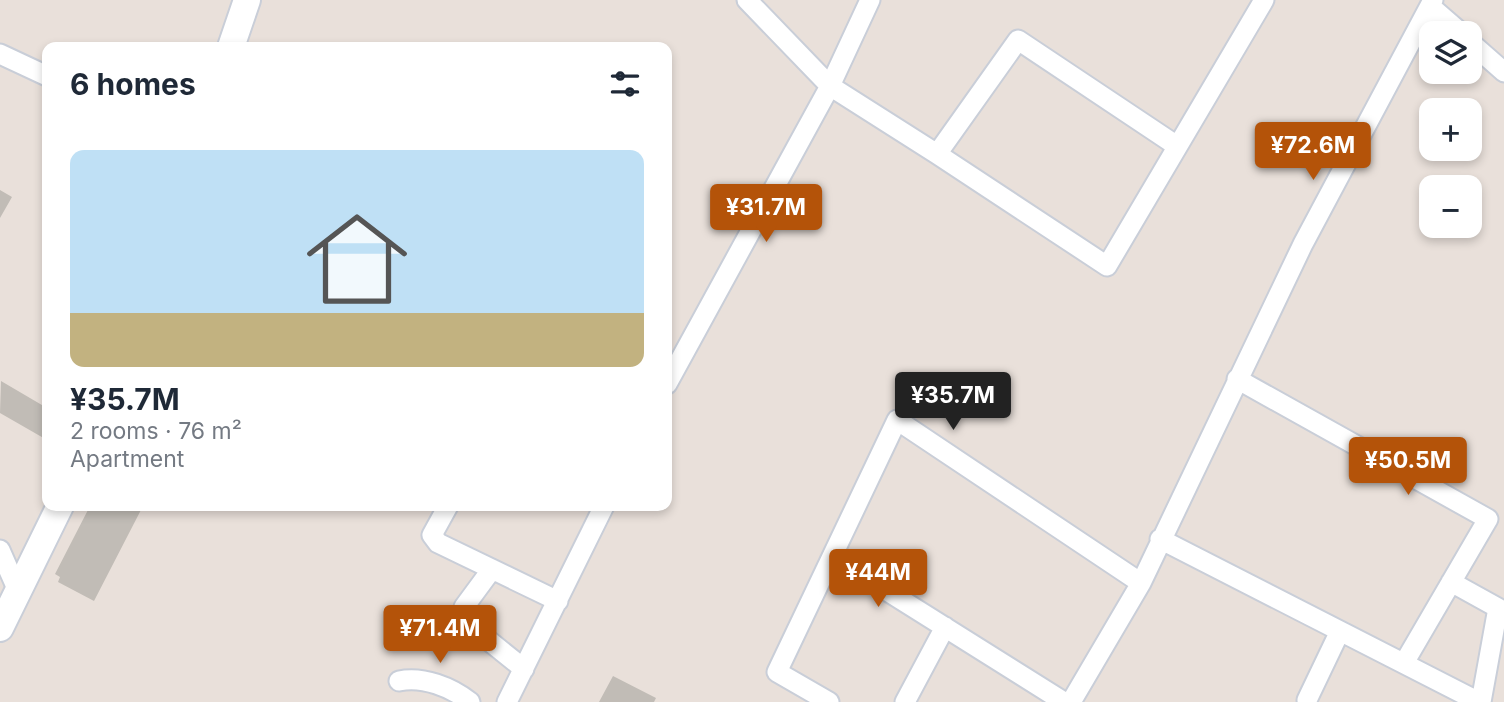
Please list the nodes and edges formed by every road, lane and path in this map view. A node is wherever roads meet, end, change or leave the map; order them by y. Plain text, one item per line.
1 (247, 0) edge
2 (747, 0) edge
3 (870, 0) edge
4 (1264, 0) edge
5 (1432, 3) edge
6 (1449, 21) edge
7 (233, 42) edge
8 (1482, 53) edge
9 (0, 54) edge
10 (1504, 72) edge
11 (42, 74) edge
12 (830, 86) junction
13 (1178, 146) junction
14 (937, 153) junction
15 (672, 375) edge
16 (1237, 379) junction
17 (58, 511) edge
18 (445, 511) edge
19 (602, 511) edge
20 (1160, 539) junction
21 (0, 550) edge
22 (833, 557) junction
23 (492, 569) junction
24 (1451, 582) junction
25 (1141, 583) junction
26 (18, 591) junction
27 (558, 601) junction
28 (945, 627) junction
29 (0, 628) edge
30 (1340, 631) junction
31 (1404, 663) junction
32 (523, 669) junction
33 (399, 681) dead end
34 (1458, 697) edge
35 (511, 700) edge
36 (1307, 700) dead end
37 (470, 702) edge
38 (829, 702) edge
39 (905, 702) edge
40 (1064, 702) edge
41 (1071, 702) edge
42 (1480, 702) edge

1 - 7 street
2 - 12 street
3 - 12 street
4 - 13 street
5 - 6 street
5 - 16 street
8 - 10 street
9 - 11 street
12 - 14 street
12 - 15 street
13 - 14 street
13 - 14 street
16 - 20 street
16 - 24 street
17 - 26 street
18 - 23 street
19 - 27 street
20 - 25 street
20 - 30 street
21 - 26 street
22 - 25 street
22 - 28 street
22 - 38 street
23 - 27 street
23 - 32 street
24 - 31 street
24 - 42 street
25 - 41 street
26 - 29 street
27 - 32 street
28 - 39 street
28 - 40 street
30 - 31 street
30 - 36 street
31 - 34 street
32 - 35 street
33 - 37 street
34 - 42 street

